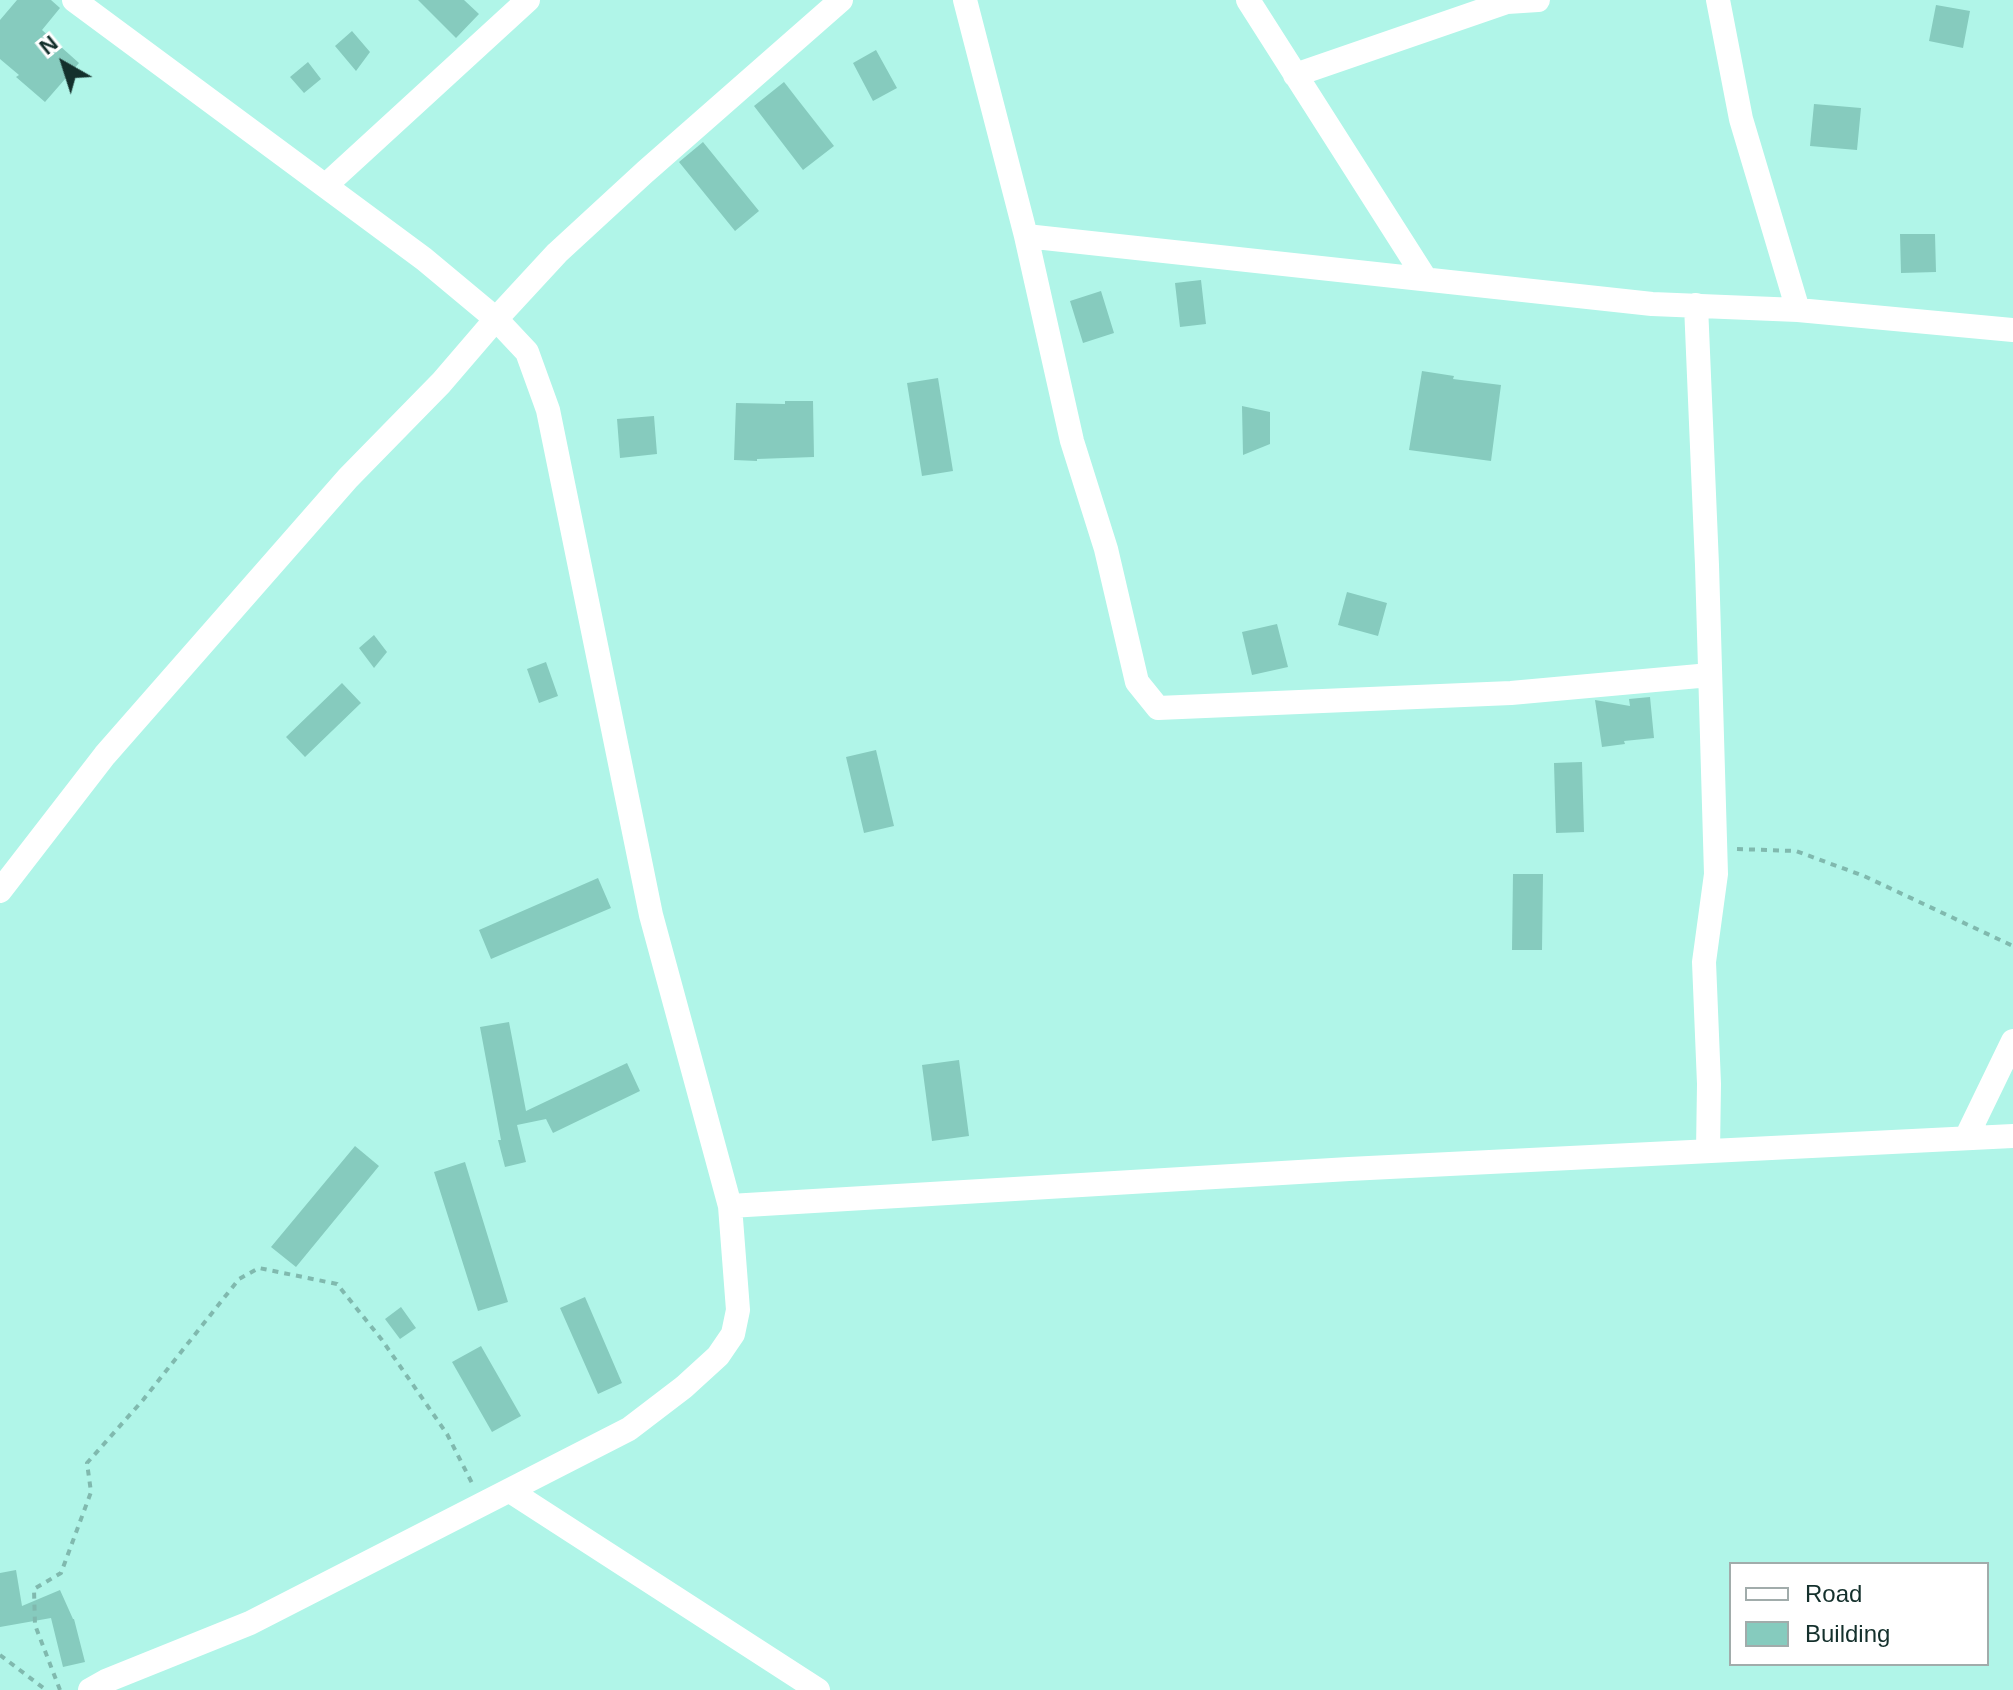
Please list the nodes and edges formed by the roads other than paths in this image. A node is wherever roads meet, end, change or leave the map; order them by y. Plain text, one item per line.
1 (74, 0) edge
2 (528, 0) edge
3 (841, 0) edge
4 (965, 0) edge
5 (1248, 0) edge
6 (1538, 0) edge
7 (1718, 0) edge
8 (1507, 1) edge
9 (1295, 75) junction
10 (325, 186) junction
11 (1026, 236) junction
12 (1425, 278) junction
13 (1696, 305) junction
14 (1798, 310) junction
15 (496, 319) junction
16 (2013, 330) edge
17 (1710, 675) junction
18 (0, 891) edge
19 (2013, 1041) edge
20 (2013, 1136) edge
21 (1966, 1138) junction
22 (1708, 1151) junction
23 (730, 1206) junction
24 (510, 1491) junction
25 (90, 1690) edge
26 (818, 1690) edge

1 - 10 street
2 - 10 street
3 - 15 street
4 - 11 street
5 - 9 street
6 - 8 street
7 - 14 street
8 - 9 street
9 - 12 street
10 - 15 street
11 - 12 street
11 - 17 street
12 - 13 street
13 - 14 street
13 - 17 street
14 - 16 street
15 - 18 street
15 - 23 street
17 - 22 street
19 - 21 street
20 - 21 street
21 - 22 street
22 - 23 street
23 - 24 street
24 - 25 street
24 - 26 street

